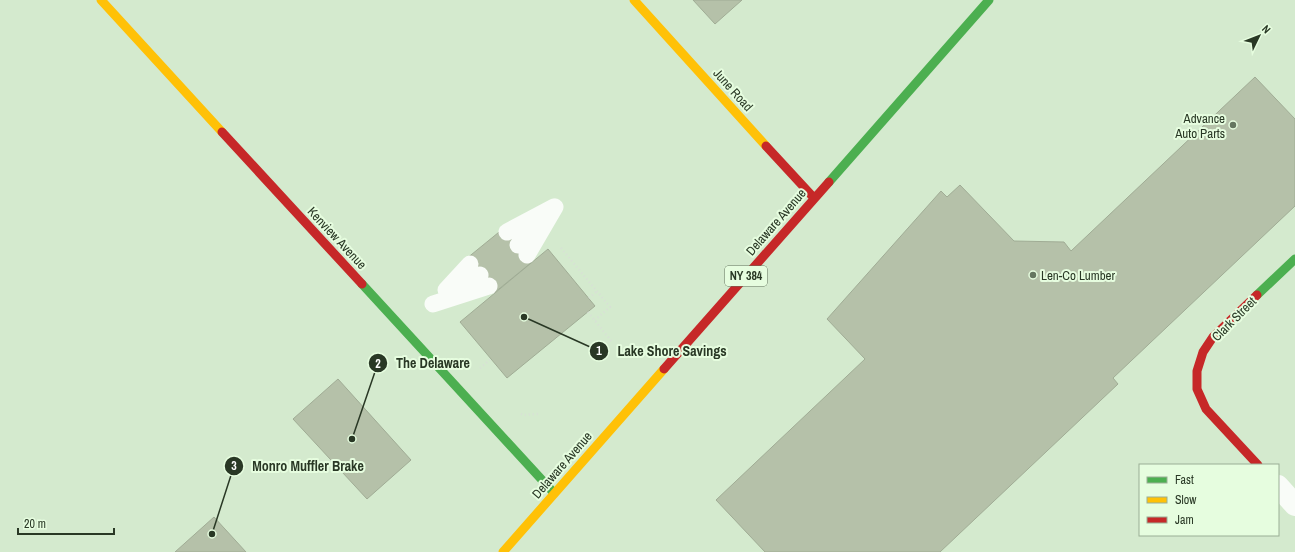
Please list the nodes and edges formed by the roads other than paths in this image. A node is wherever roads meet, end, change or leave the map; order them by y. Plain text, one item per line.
1 (100, 0) edge
2 (634, 0) edge
3 (989, 0) edge
4 (814, 198) junction
5 (555, 207) dead end
6 (517, 244) dead end
7 (1295, 259) edge
8 (434, 304) joint
9 (1257, 464) edge
10 (1279, 487) edge
11 (554, 493) junction
12 (1295, 505) edge
13 (503, 552) edge

1 - 11 street, Kenview Avenue
2 - 4 street, June Road
3 - 4 street, Delaware Avenue / NY 384
4 - 11 street, Delaware Avenue / NY 384
5 - 6 lane
7 - 9 street, Clark Street
8 - 8 lane
10 - 12 street
11 - 13 street, Delaware Avenue / NY 384

